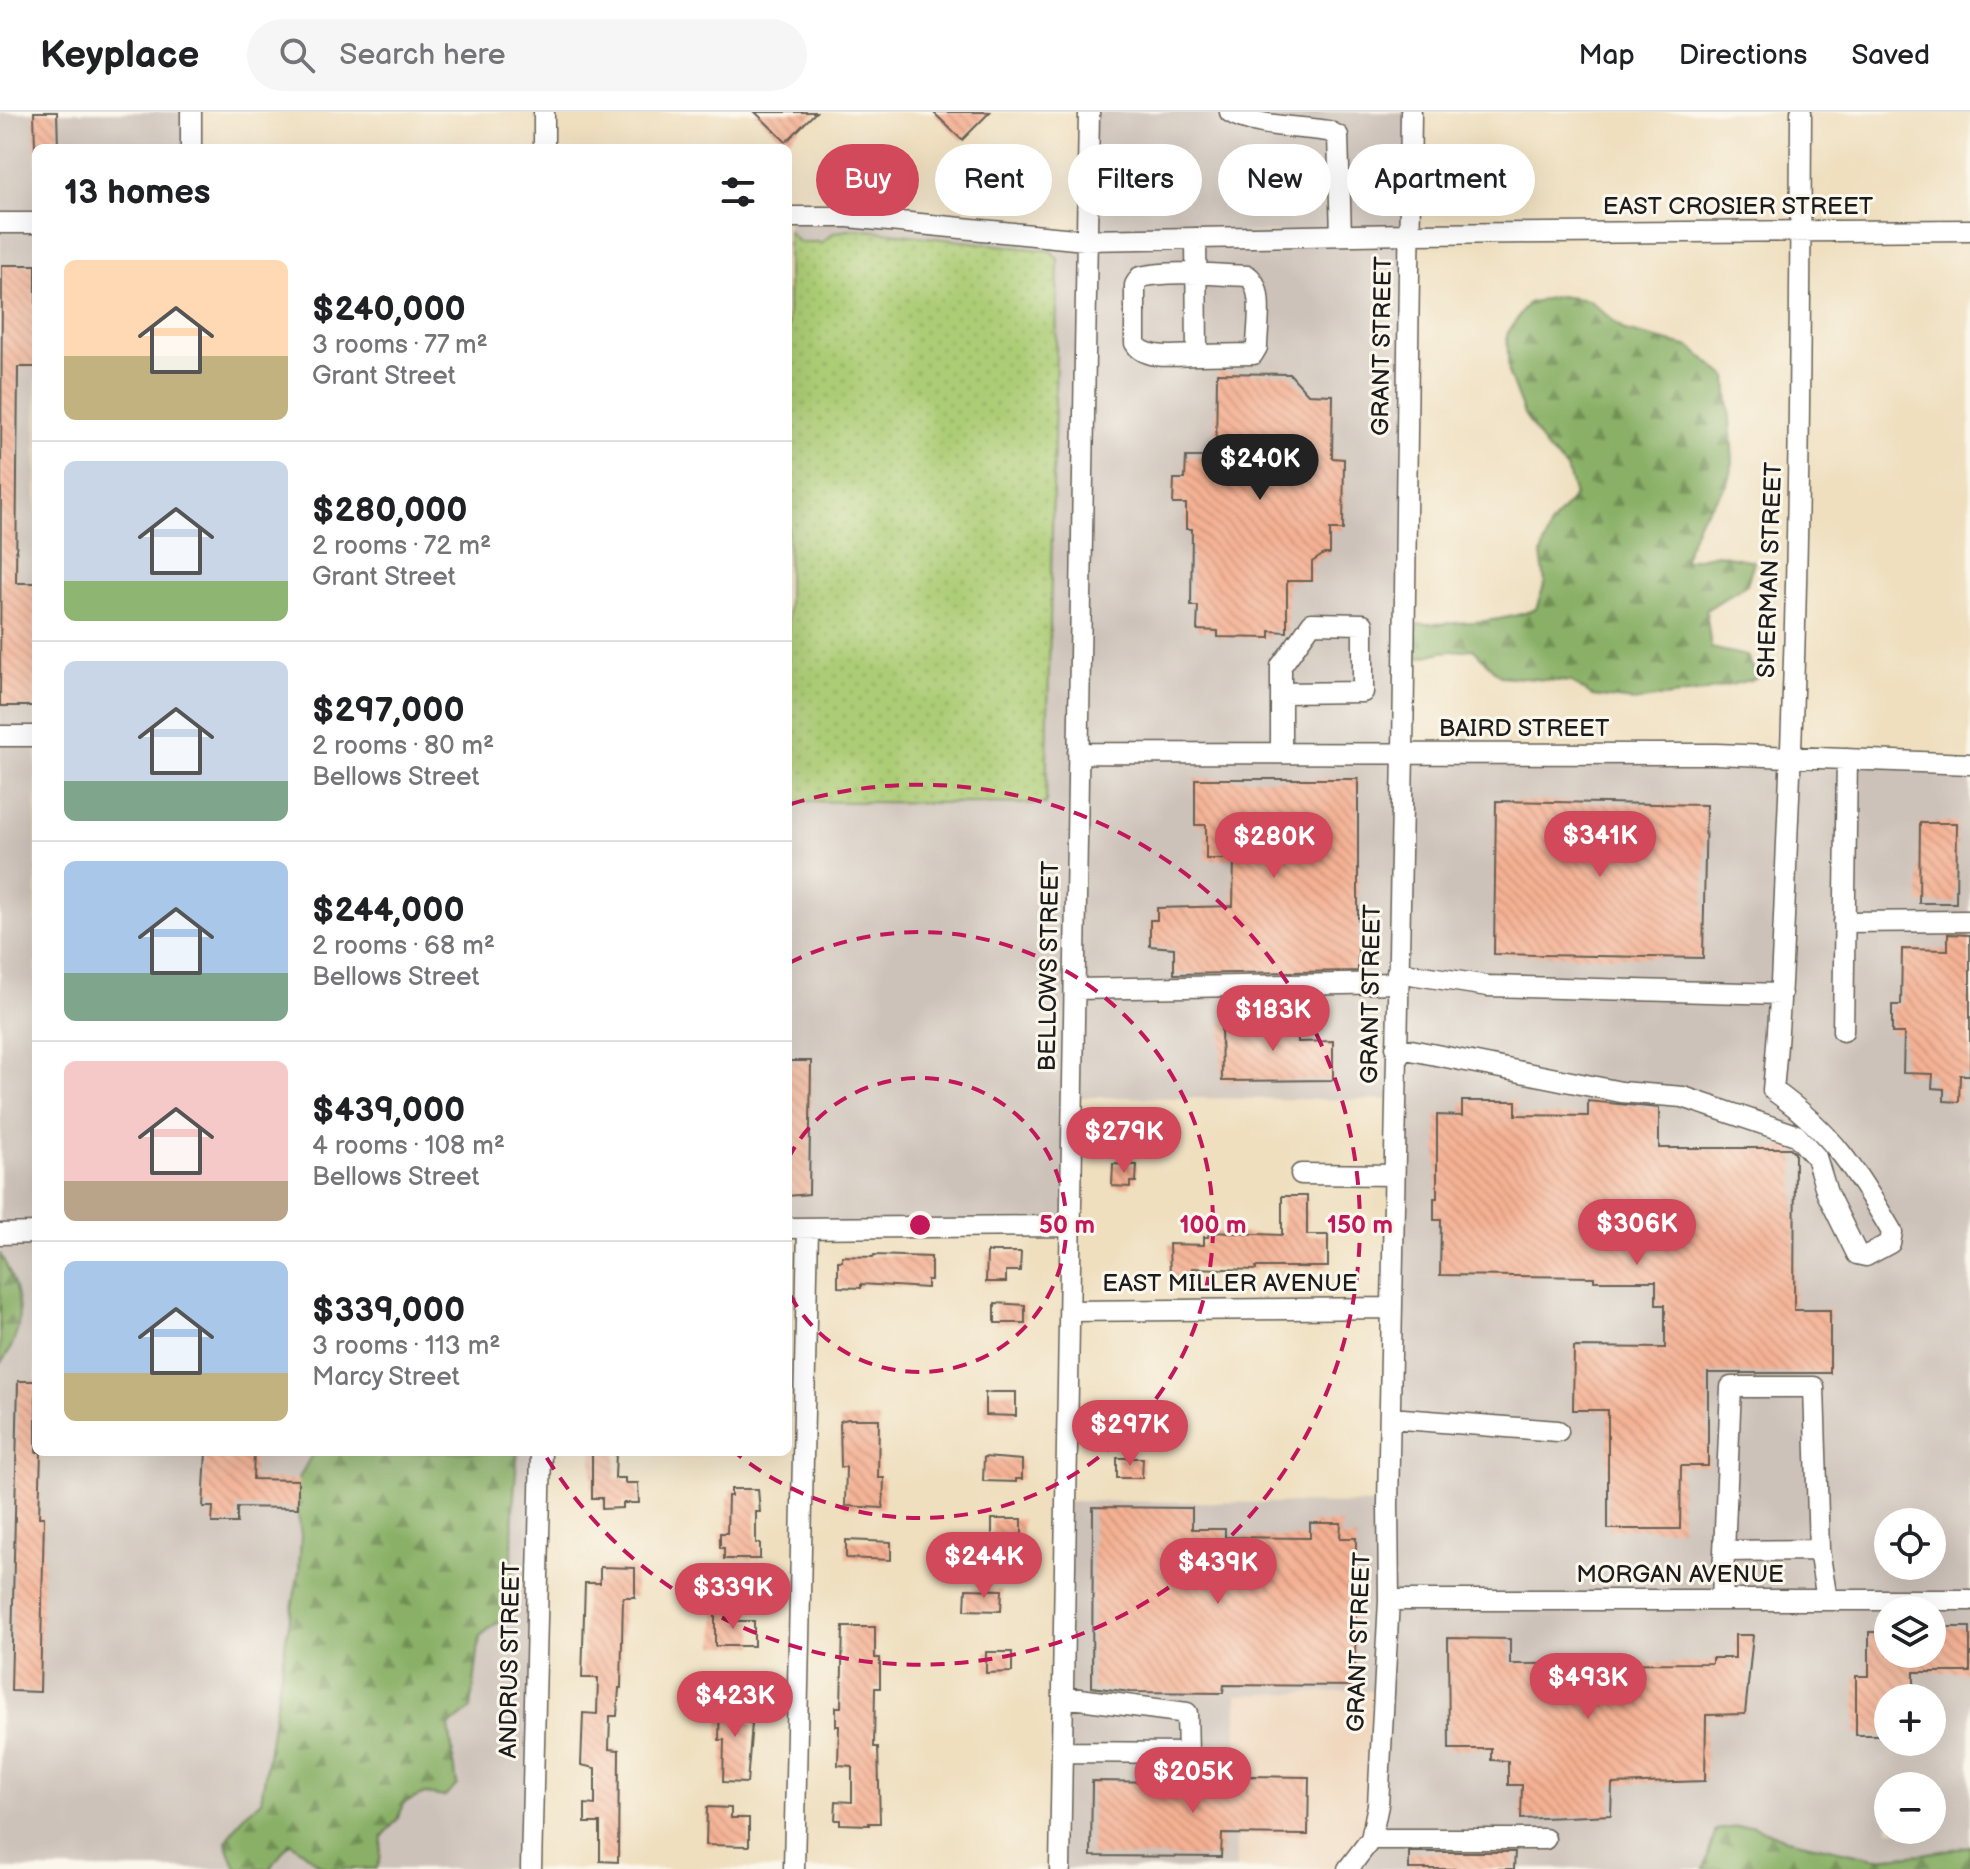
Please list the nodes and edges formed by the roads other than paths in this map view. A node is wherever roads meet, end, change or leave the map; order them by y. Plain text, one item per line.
1 (191, 112) edge
2 (544, 112) edge
3 (1089, 112) edge
4 (1230, 112) edge
5 (1411, 112) edge
6 (1801, 112) edge
7 (191, 144) edge
8 (544, 144) edge
9 (792, 217) edge
10 (0, 223) edge
11 (32, 223) edge
12 (1970, 230) edge
13 (1801, 232) junction
14 (1410, 234) junction
15 (1341, 235) junction
16 (1196, 238) junction
17 (1085, 240) junction
18 (1196, 275) junction
19 (1197, 355) junction
20 (1281, 693) junction
21 (0, 736) edge
22 (32, 736) edge
23 (1078, 753) junction
24 (1281, 753) junction
25 (1403, 753) junction
26 (1791, 758) junction
27 (1847, 759) junction
28 (1970, 764) edge
29 (1970, 921) edge
30 (1844, 922) junction
31 (1397, 977) junction
32 (1075, 989) junction
33 (1781, 994) junction
34 (1843, 1031) dead end
35 (1396, 1047) junction
36 (1773, 1090) junction
37 (1757, 1120) junction
38 (1301, 1174) dead end
39 (1394, 1175) junction
40 (1070, 1226) junction
41 (798, 1228) edge
42 (32, 1233) edge
43 (0, 1234) edge
44 (1392, 1308) junction
45 (1070, 1311) junction
46 (1390, 1418) junction
47 (1558, 1431) dead end
48 (541, 1456) edge
49 (1819, 1550) junction
50 (1724, 1551) junction
51 (1389, 1600) junction
52 (1722, 1600) junction
53 (1827, 1600) junction
54 (1970, 1600) edge
55 (1064, 1697) junction
56 (1062, 1752) junction
57 (1371, 1839) junction
58 (1545, 1839) dead end
59 (531, 1869) edge
60 (794, 1869) edge
61 (1060, 1869) edge
62 (1348, 1869) edge

1 - 7 street
2 - 8 street
3 - 17 street, BELLOWS STREET
4 - 15 street
5 - 14 street, GRANT STREET
6 - 13 street, SHERMAN STREET
9 - 17 street, EAST CROSIER STREET
10 - 11 street
12 - 13 street, EAST CROSIER STREET
13 - 14 street, EAST CROSIER STREET
13 - 26 street, SHERMAN STREET
14 - 15 street, EAST CROSIER STREET
14 - 25 street, GRANT STREET
15 - 16 street, EAST CROSIER STREET
16 - 17 street, EAST CROSIER STREET
16 - 18 street
17 - 23 street, BELLOWS STREET
18 - 19 street
18 - 19 street
18 - 19 street
20 - 20 street
20 - 24 street
21 - 22 street
23 - 24 street, BAIRD STREET
23 - 32 street, BELLOWS STREET
24 - 25 street, BAIRD STREET
25 - 26 street, BAIRD STREET
25 - 31 street, GRANT STREET
26 - 27 street, BAIRD STREET
26 - 33 street, SHERMAN STREET
27 - 28 street, BAIRD STREET
27 - 30 street
29 - 30 street
30 - 34 street
31 - 32 street
31 - 33 street
31 - 35 street, GRANT STREET
32 - 40 street, BELLOWS STREET
33 - 36 street, SHERMAN STREET
35 - 37 street
35 - 39 street, GRANT STREET
36 - 37 street
36 - 37 street
38 - 39 street
39 - 44 street, GRANT STREET
40 - 41 street
40 - 45 street, BELLOWS STREET
41 - 60 street
42 - 43 street
44 - 45 street, EAST MILLER AVENUE
44 - 46 street, GRANT STREET
45 - 55 street, BELLOWS STREET
46 - 47 street
46 - 51 street, GRANT STREET
48 - 59 street, ANDRUS STREET
49 - 50 street
49 - 50 street
49 - 53 street
50 - 52 street
51 - 52 street, MORGAN AVENUE
51 - 57 street, GRANT STREET
52 - 53 street, MORGAN AVENUE
53 - 54 street, MORGAN AVENUE
55 - 56 street, BELLOWS STREET
55 - 56 street
56 - 61 street, BELLOWS STREET
57 - 58 street
57 - 62 street, GRANT STREET

